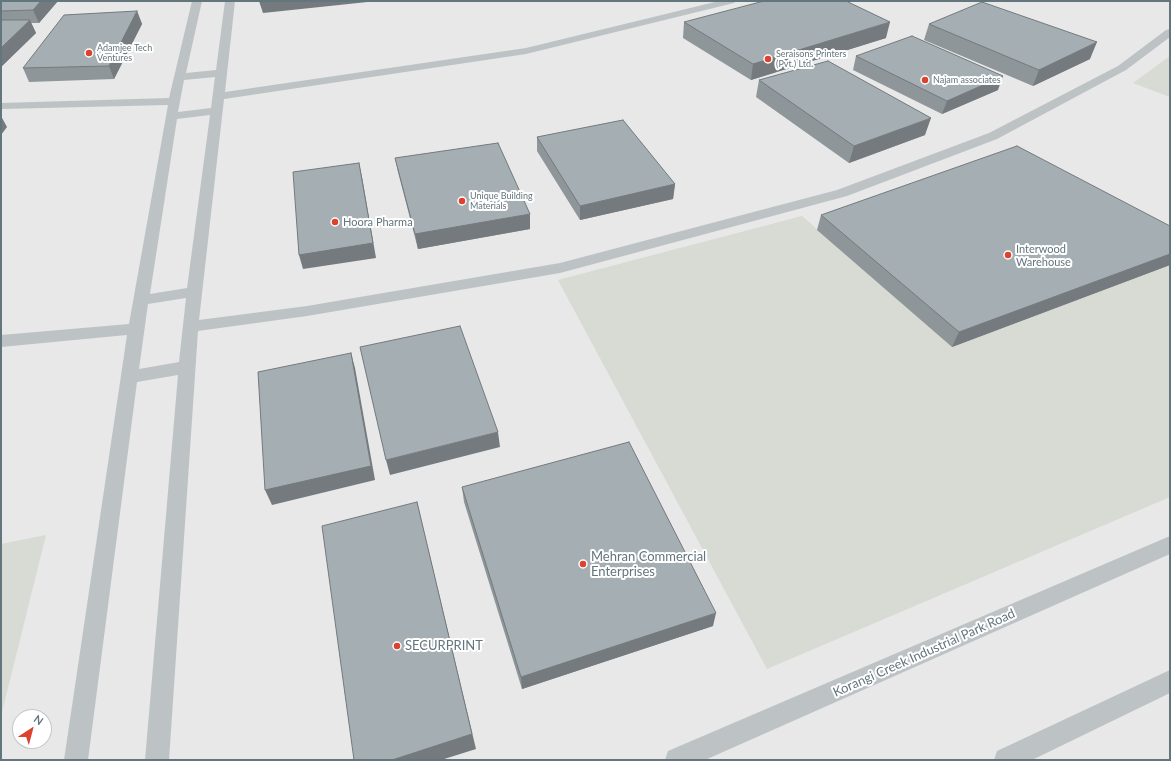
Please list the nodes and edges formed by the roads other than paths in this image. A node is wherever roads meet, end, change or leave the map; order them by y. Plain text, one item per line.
1 (197, 1) edge
2 (230, 1) edge
3 (731, 1) edge
4 (1170, 32) edge
5 (221, 73) junction
6 (179, 77) junction
7 (217, 103) junction
8 (1, 106) edge
9 (173, 108) junction
10 (194, 292) junction
11 (140, 300) junction
12 (190, 327) junction
13 (136, 329) junction
14 (1, 341) edge
15 (187, 367) junction
16 (129, 377) junction
17 (1170, 546) edge
18 (1170, 681) edge
19 (76, 760) edge
20 (157, 760) edge
21 (677, 760) edge
22 (1006, 760) edge

1 - 6 lane
2 - 5 lane
3 - 7 lane
4 - 12 lane
5 - 6 lane
5 - 7 lane
6 - 9 lane
7 - 9 lane
7 - 10 lane
8 - 9 lane
9 - 11 lane
10 - 11 lane
10 - 12 lane
11 - 13 lane
12 - 15 lane
13 - 14 lane
13 - 16 lane
15 - 16 lane
15 - 20 lane
16 - 19 lane
17 - 21 lane, Korangi Creek Industrial Park Road
18 - 22 lane

